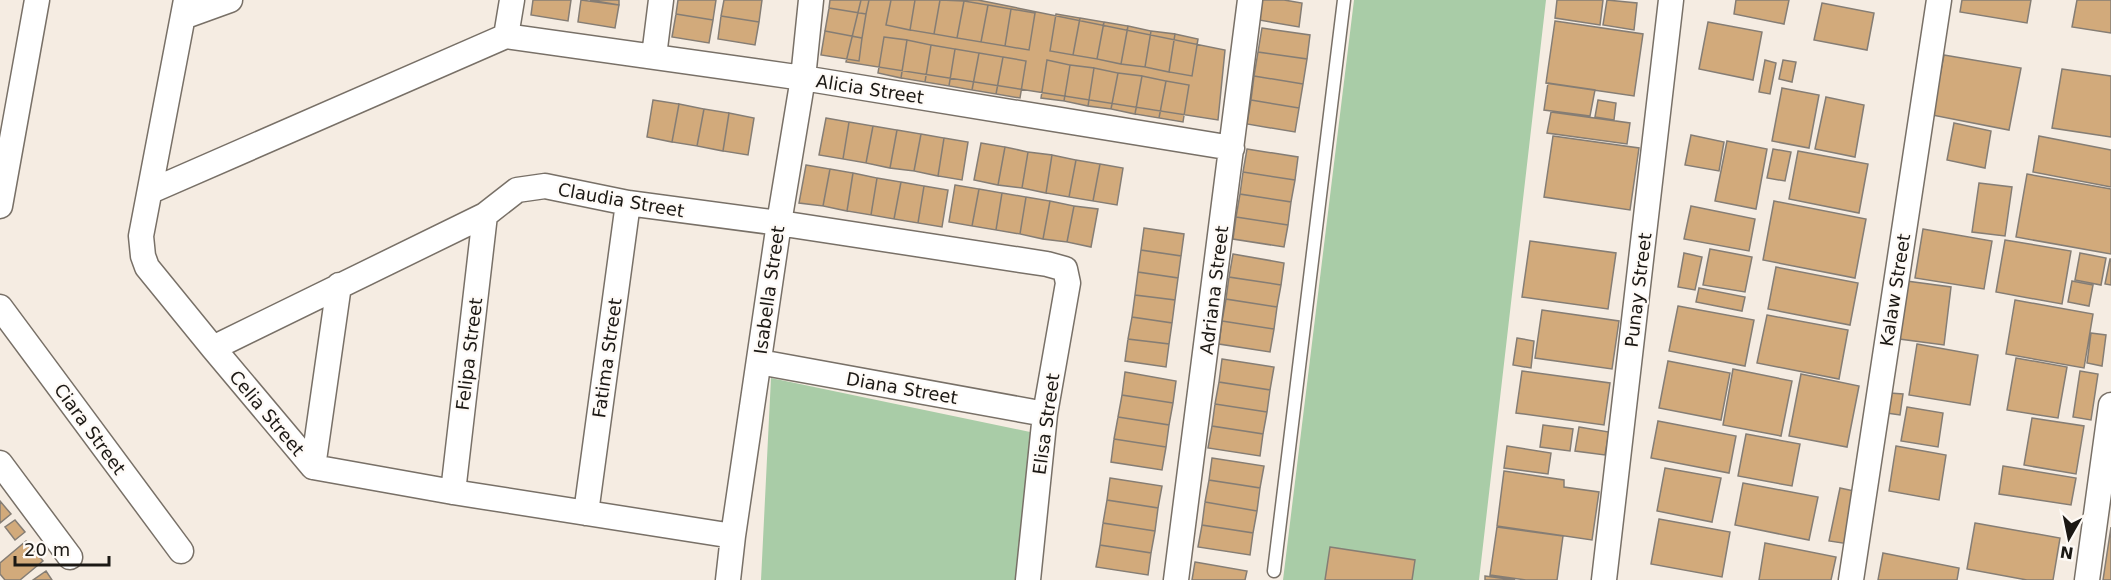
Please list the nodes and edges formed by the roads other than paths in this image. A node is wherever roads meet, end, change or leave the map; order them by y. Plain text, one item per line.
1 (37, 0) edge
2 (230, 0) edge
3 (512, 0) edge
4 (661, 0) edge
5 (811, 0) edge
6 (1247, 0) edge
7 (1344, 0) edge
8 (1671, 0) edge
9 (1939, 0) edge
10 (184, 9) edge
11 (506, 36) junction
12 (654, 56) junction
13 (803, 78) junction
14 (1232, 148) junction
15 (151, 191) junction
16 (628, 203) junction
17 (0, 206) edge
18 (484, 215) junction
19 (779, 223) junction
20 (1065, 269) joint
21 (339, 285) junction
22 (0, 307) edge
23 (213, 348) junction
24 (759, 362) junction
25 (2111, 405) edge
26 (1045, 414) junction
27 (0, 463) edge
28 (313, 467) junction
29 (453, 492) junction
30 (2104, 511) edge
31 (586, 513) junction
32 (733, 536) junction
33 (181, 551) dead end
34 (70, 557) dead end
35 (1274, 571) dead end
36 (728, 580) edge
37 (1028, 580) edge
38 (1176, 580) edge
39 (1604, 580) edge
40 (1851, 580) edge
41 (2087, 580) edge

1 - 17 street
2 - 10 street
3 - 11 street
4 - 12 street
5 - 13 street, Isabella Street
6 - 14 street, Adriana Street
7 - 35 lane
8 - 39 street, Punay Street
9 - 40 street, Kalaw Street
10 - 15 street, Celia Street
11 - 12 street, Alicia Street
11 - 15 street
12 - 13 street, Alicia Street
13 - 14 street, Alicia Street
13 - 19 street, Isabella Street
14 - 38 street, Adriana Street
15 - 23 street, Celia Street
16 - 18 street, Claudia Street
16 - 19 street, Claudia Street
16 - 31 street, Fatima Street
18 - 21 street, Claudia Street
18 - 29 street, Felipa Street
19 - 20 street, Claudia Street
19 - 24 street, Isabella Street
20 - 26 street, Elisa Street
21 - 23 street, Claudia Street
21 - 28 street
22 - 33 street, Ciara Street
23 - 28 street, Celia Street
24 - 26 street, Diana Street
24 - 32 street, Isabella Street
25 - 30 street
26 - 37 street, Elisa Street
27 - 34 street
28 - 29 street, Celia Street
29 - 31 street, Celia Street
30 - 41 street
31 - 32 street, Celia Street
32 - 36 street, Isabella Street

